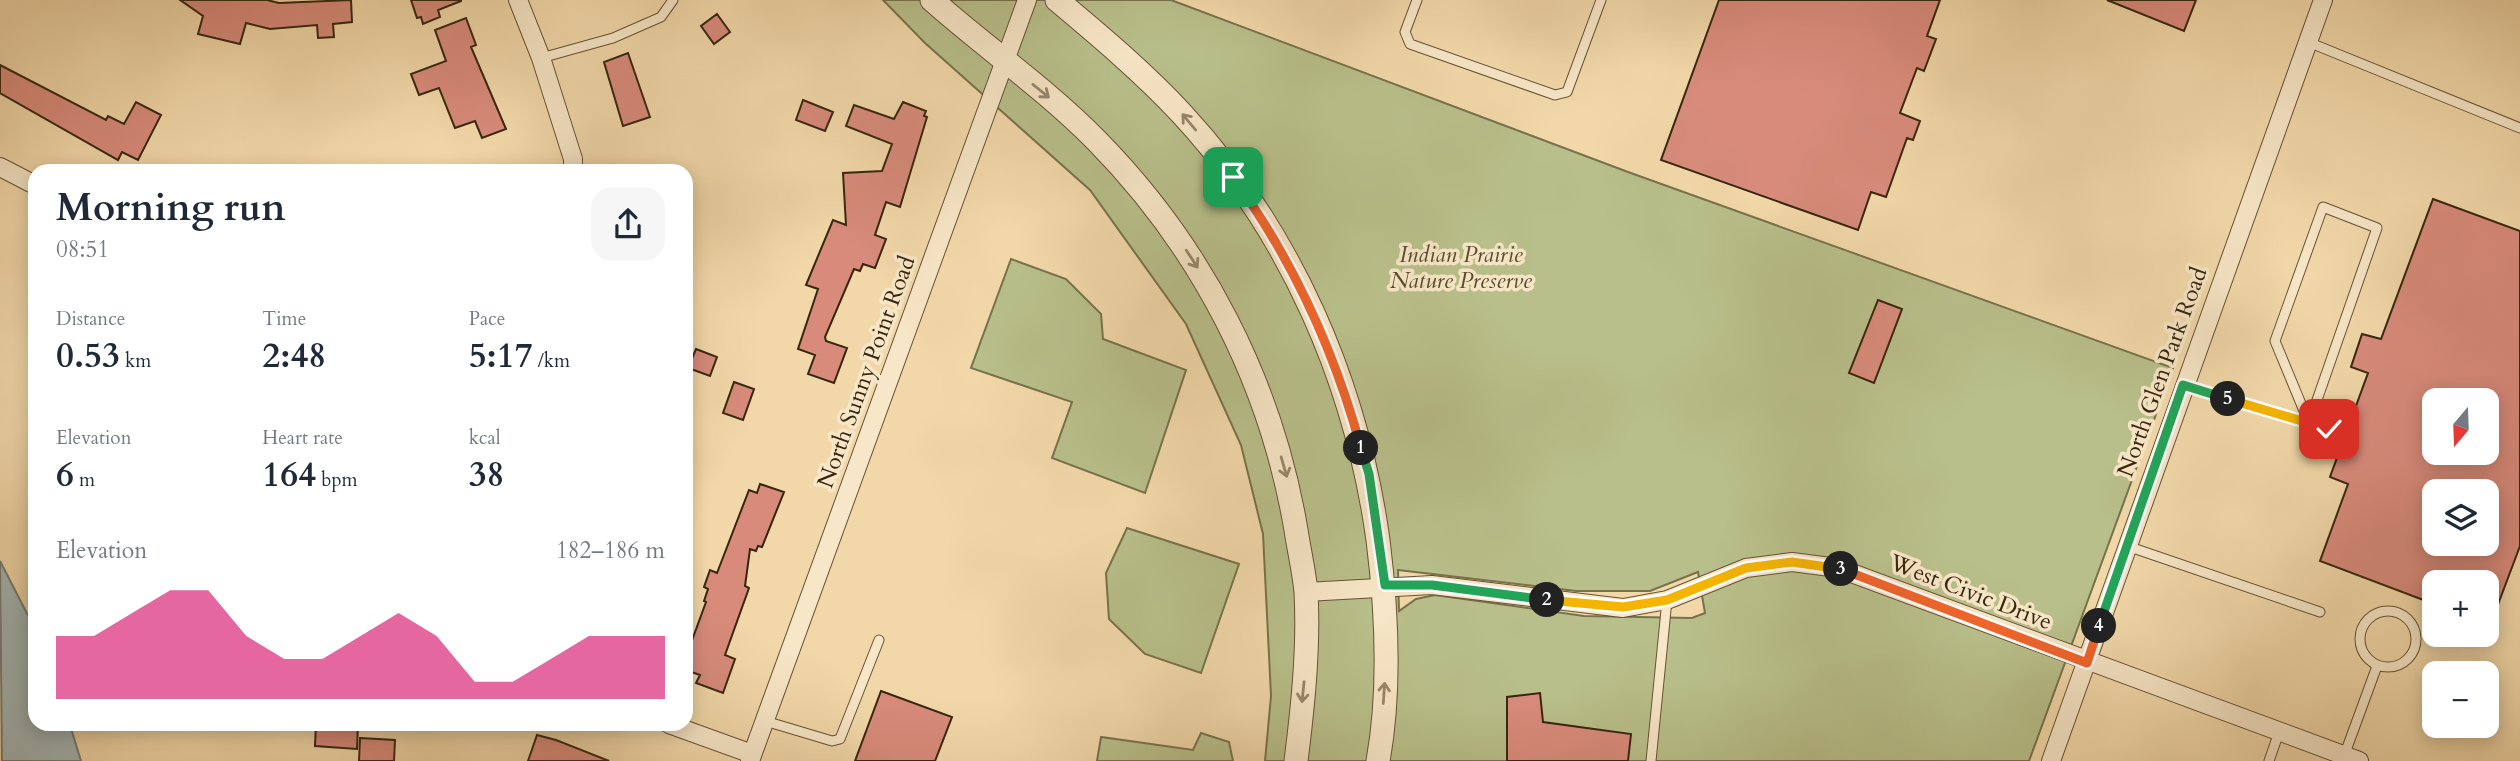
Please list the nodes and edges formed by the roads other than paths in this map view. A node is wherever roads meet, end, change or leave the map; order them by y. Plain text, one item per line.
1 (518, 0) edge
2 (673, 0) edge
3 (932, 0) edge
4 (1027, 0) edge
5 (1057, 0) edge
6 (1417, 0) edge
7 (1601, 0) edge
8 (2323, 0) edge
9 (2308, 42) junction
10 (541, 58) junction
11 (1005, 62) junction
12 (2520, 128) edge
13 (573, 164) edge
14 (0, 167) edge
15 (28, 181) edge
16 (2183, 385) junction
17 (2309, 423) junction
18 (2329, 429) dead end
19 (2127, 545) junction
20 (1385, 585) junction
21 (1306, 592) junction
22 (1667, 600) junction
23 (2320, 612) dead end
24 (879, 640) dead end
25 (2087, 663) junction
26 (2377, 666) junction
27 (765, 721) junction
28 (686, 731) edge
29 (2279, 732) junction
30 (751, 758) edge
31 (2351, 758) edge
32 (1296, 761) edge
33 (1378, 761) edge
34 (1651, 761) edge
35 (2050, 761) edge
36 (2269, 761) edge

1 - 10 street
2 - 10 lane
3 - 11 street
4 - 11 street, North Sunny Point Road
20 -> 5 street
6 - 7 lane
8 - 9 street, North Glen Park Road
9 - 12 lane
9 - 16 street, North Glen Park Road
10 - 13 street
11 -> 21 street
11 - 27 street, North Sunny Point Road
14 - 15 street
16 - 17 lane
16 - 19 street, North Glen Park Road
17 - 17 lane
17 - 18 lane
19 - 23 lane
19 - 25 street, North Glen Park Road
20 - 21 street, West Civic Drive
20 - 22 street, West Civic Drive
33 -> 20 street
21 -> 32 street
22 - 25 street, West Civic Drive
22 - 34 lane
24 - 27 lane
25 - 29 street, West Civic Drive
25 - 35 street, North Glen Park Road
26 - 26 lane
26 - 31 lane
27 - 30 street, North Sunny Point Road
28 - 30 street
29 - 31 street, West Civic Drive
29 - 36 lane

